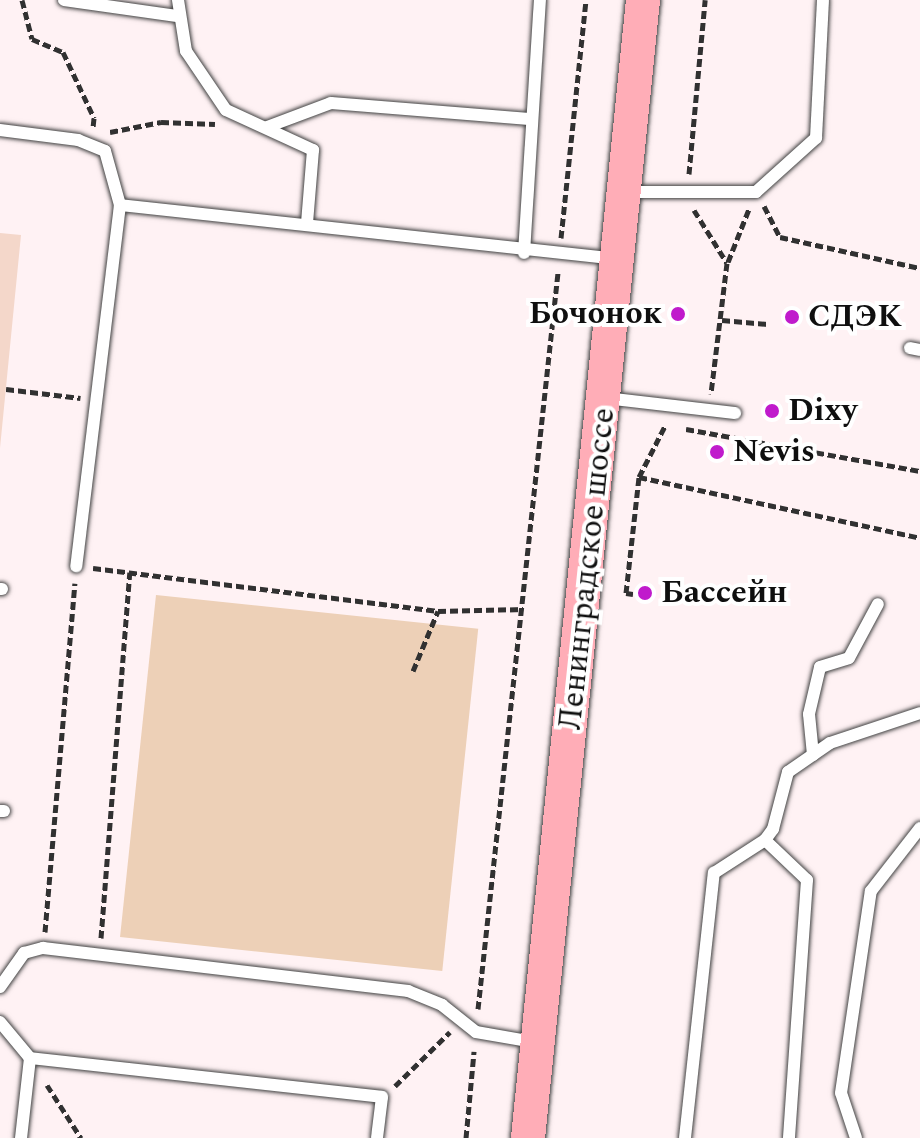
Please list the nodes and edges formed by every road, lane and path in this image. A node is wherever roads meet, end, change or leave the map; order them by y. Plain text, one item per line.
1 (22, 0) edge
2 (64, 0) edge
3 (178, 0) edge
4 (540, 0) edge
5 (586, 0) edge
6 (643, 0) edge
7 (705, 0) edge
8 (823, 0) edge
9 (177, 16) junction
10 (248, 119) junction
11 (529, 119) junction
12 (267, 127) junction
13 (0, 130) edge
14 (625, 192) junction
15 (756, 192) junction
16 (687, 193) junction
17 (120, 205) junction
18 (307, 223) junction
19 (524, 253) junction
20 (559, 254) junction
21 (618, 260) junction
22 (727, 263) junction
23 (920, 268) edge
24 (722, 320) junction
25 (768, 324) dead end
26 (6, 389) dead end
27 (605, 398) junction
28 (94, 400) junction
29 (676, 404) junction
30 (735, 413) dead end
31 (665, 426) junction
32 (920, 471) edge
33 (639, 477) junction
34 (920, 538) edge
35 (76, 566) junction
36 (130, 572) junction
37 (633, 594) dead end
38 (878, 604) dead end
39 (523, 609) junction
40 (438, 611) junction
41 (413, 671) dead end
42 (920, 713) edge
43 (813, 755) junction
44 (920, 828) edge
45 (765, 840) junction
46 (43, 948) junction
47 (100, 955) junction
48 (0, 987) edge
49 (0, 1022) edge
50 (460, 1024) junction
51 (476, 1032) junction
52 (537, 1043) junction
53 (30, 1058) junction
54 (382, 1097) junction
55 (21, 1138) edge
56 (81, 1138) edge
57 (377, 1138) edge
58 (466, 1138) edge
59 (528, 1138) edge
60 (685, 1138) edge
61 (789, 1138) edge
62 (856, 1138) edge

1 - 10 path
2 - 9 lane
3 - 9 lane
4 - 11 lane
5 - 20 path
6 - 14 main road, Ленинградское шоссе
7 - 16 path
8 - 15 lane
9 - 10 lane
10 - 12 lane
11 - 12 lane
11 - 19 lane
12 - 18 lane
13 - 17 lane
14 - 16 lane
14 - 21 main road, Ленинградское шоссе
15 - 16 lane
15 - 22 path
15 - 23 path
16 - 22 path
17 - 18 lane
17 - 28 lane
18 - 19 lane
19 - 20 lane
20 - 21 lane
20 - 39 path
21 - 27 main road, Ленинградское шоссе
22 - 24 path
24 - 25 path
24 - 29 path
26 - 28 path
27 - 29 lane
27 - 52 main road, Ленинградское шоссе
28 - 35 lane
29 - 30 lane
29 - 31 path
31 - 32 path
31 - 33 path
33 - 34 path
33 - 37 path
35 - 36 path
35 - 46 path
36 - 40 path
36 - 47 path
38 - 43 lane
39 - 40 path
39 - 51 path
40 - 41 path
42 - 43 lane
43 - 45 lane
44 - 62 lane
45 - 60 lane
45 - 61 lane
46 - 47 lane
46 - 48 lane
47 - 50 lane
49 - 53 lane
50 - 51 lane
50 - 54 path
51 - 52 lane
51 - 58 path
52 - 59 main road, Ленинградское шоссе
53 - 54 lane
53 - 55 lane
53 - 56 path
54 - 57 lane

